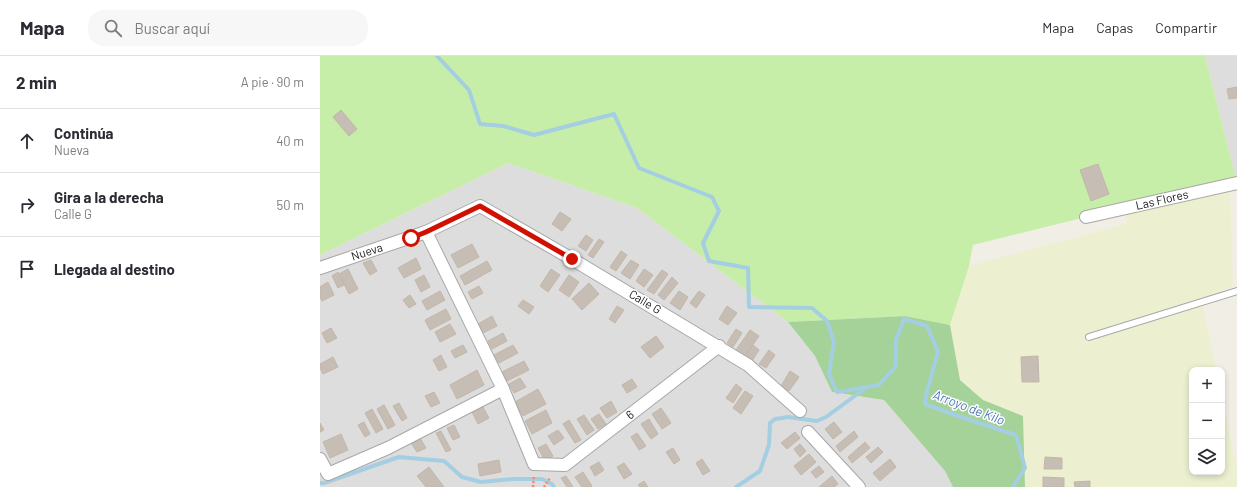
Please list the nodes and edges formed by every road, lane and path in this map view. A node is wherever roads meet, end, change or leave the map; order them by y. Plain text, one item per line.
1 (1237, 183) edge
2 (480, 206) joint
3 (1086, 217) dead end
4 (426, 232) junction
5 (320, 268) edge
6 (1237, 291) edge
7 (1088, 337) dead end
8 (719, 346) junction
9 (503, 389) junction
10 (800, 412) dead end
11 (808, 432) dead end
12 (320, 459) edge
13 (534, 470) junction
14 (550, 478) dead end
15 (533, 487) edge
16 (544, 487) edge
17 (859, 487) edge

1 - 3 street, Las Flores
2 - 4 street, Nueva
2 - 8 street, Calle G
4 - 5 street, Nueva
4 - 9 street
6 - 7 lane
8 - 10 street, Calle G
8 - 13 street, 6
9 - 12 street
9 - 13 street
11 - 17 street
13 - 15 path
14 - 16 path

